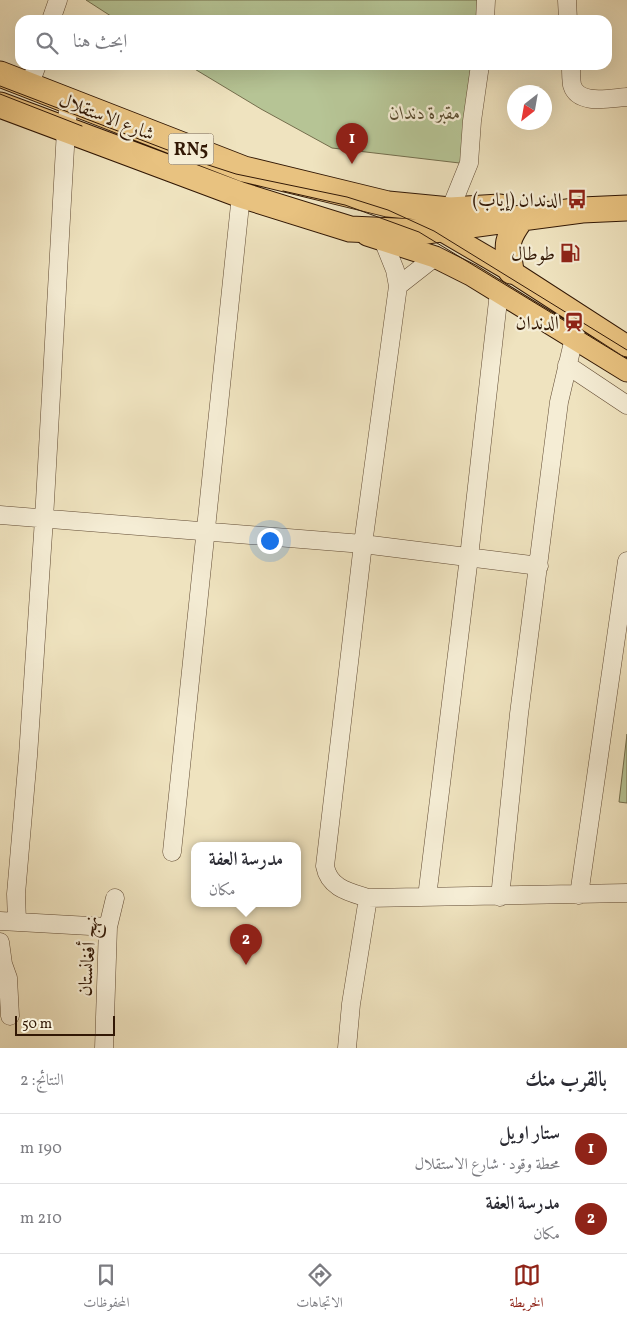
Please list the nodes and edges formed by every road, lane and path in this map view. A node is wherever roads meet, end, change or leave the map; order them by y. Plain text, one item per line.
1 (58, 0) edge
2 (486, 0) edge
3 (567, 0) edge
4 (54, 15) edge
5 (485, 15) edge
6 (568, 15) edge
7 (479, 70) edge
8 (571, 70) edge
9 (0, 74) edge
10 (33, 76) edge
11 (627, 97) edge
12 (69, 102) junction
13 (0, 105) edge
14 (66, 130) junction
15 (241, 195) junction
16 (627, 198) edge
17 (627, 208) edge
18 (521, 219) junction
19 (446, 220) junction
20 (350, 230) junction
21 (383, 240) junction
22 (435, 257) junction
23 (505, 281) junction
24 (398, 286) junction
25 (574, 338) junction
26 (627, 346) edge
27 (567, 365) junction
28 (627, 371) edge
29 (627, 405) edge
30 (0, 515) edge
31 (44, 519) junction
32 (207, 531) junction
33 (363, 544) junction
34 (469, 557) junction
35 (539, 566) junction
36 (626, 570) edge
37 (172, 852) dead end
38 (627, 894) edge
39 (579, 895) junction
40 (427, 897) junction
41 (500, 897) junction
42 (115, 898) dead end
43 (368, 898) junction
44 (9, 921) edge
45 (108, 927) junction
46 (0, 942) edge
47 (10, 1016) dead end
48 (104, 1048) edge
49 (347, 1048) edge

1 - 4 street
2 - 5 street
3 - 6 street
7 - 19 street
8 - 11 street
9 - 10 highway, شارع الاستقلال / RN5
10 - 12 highway, شارع الاستقلال / RN5
12 - 14 street
12 - 19 highway, شارع الاستقلال / RN5
13 - 14 highway, شارع الاستقلال / RN5
14 - 15 highway, شارع الاستقلال / RN5
14 - 31 street
15 - 20 highway, شارع الاستقلال / RN5
15 - 32 street
16 - 19 highway, RN5
17 - 18 highway, RN5
18 - 19 highway, RN5
18 - 23 highway
19 - 20 highway, RN5
19 - 23 main road
20 - 21 main road
21 - 22 main road
21 - 24 street
22 - 23 main road
22 - 24 street
23 - 25 main road
23 - 26 main road
23 - 34 street
24 - 33 street
25 - 27 street
25 - 28 main road
27 - 29 street
27 - 35 street
30 - 31 street
31 - 32 street
31 - 44 street
32 - 33 street
32 - 37 street
33 - 34 street
33 - 43 street
34 - 35 street
34 - 40 street
35 - 41 street
36 - 39 street
38 - 39 street
39 - 41 street
40 - 41 street
40 - 43 street
42 - 45 street, نهج أفغانستان
43 - 49 street
44 - 45 street
45 - 48 street, نهج أفغانستان
46 - 47 street

